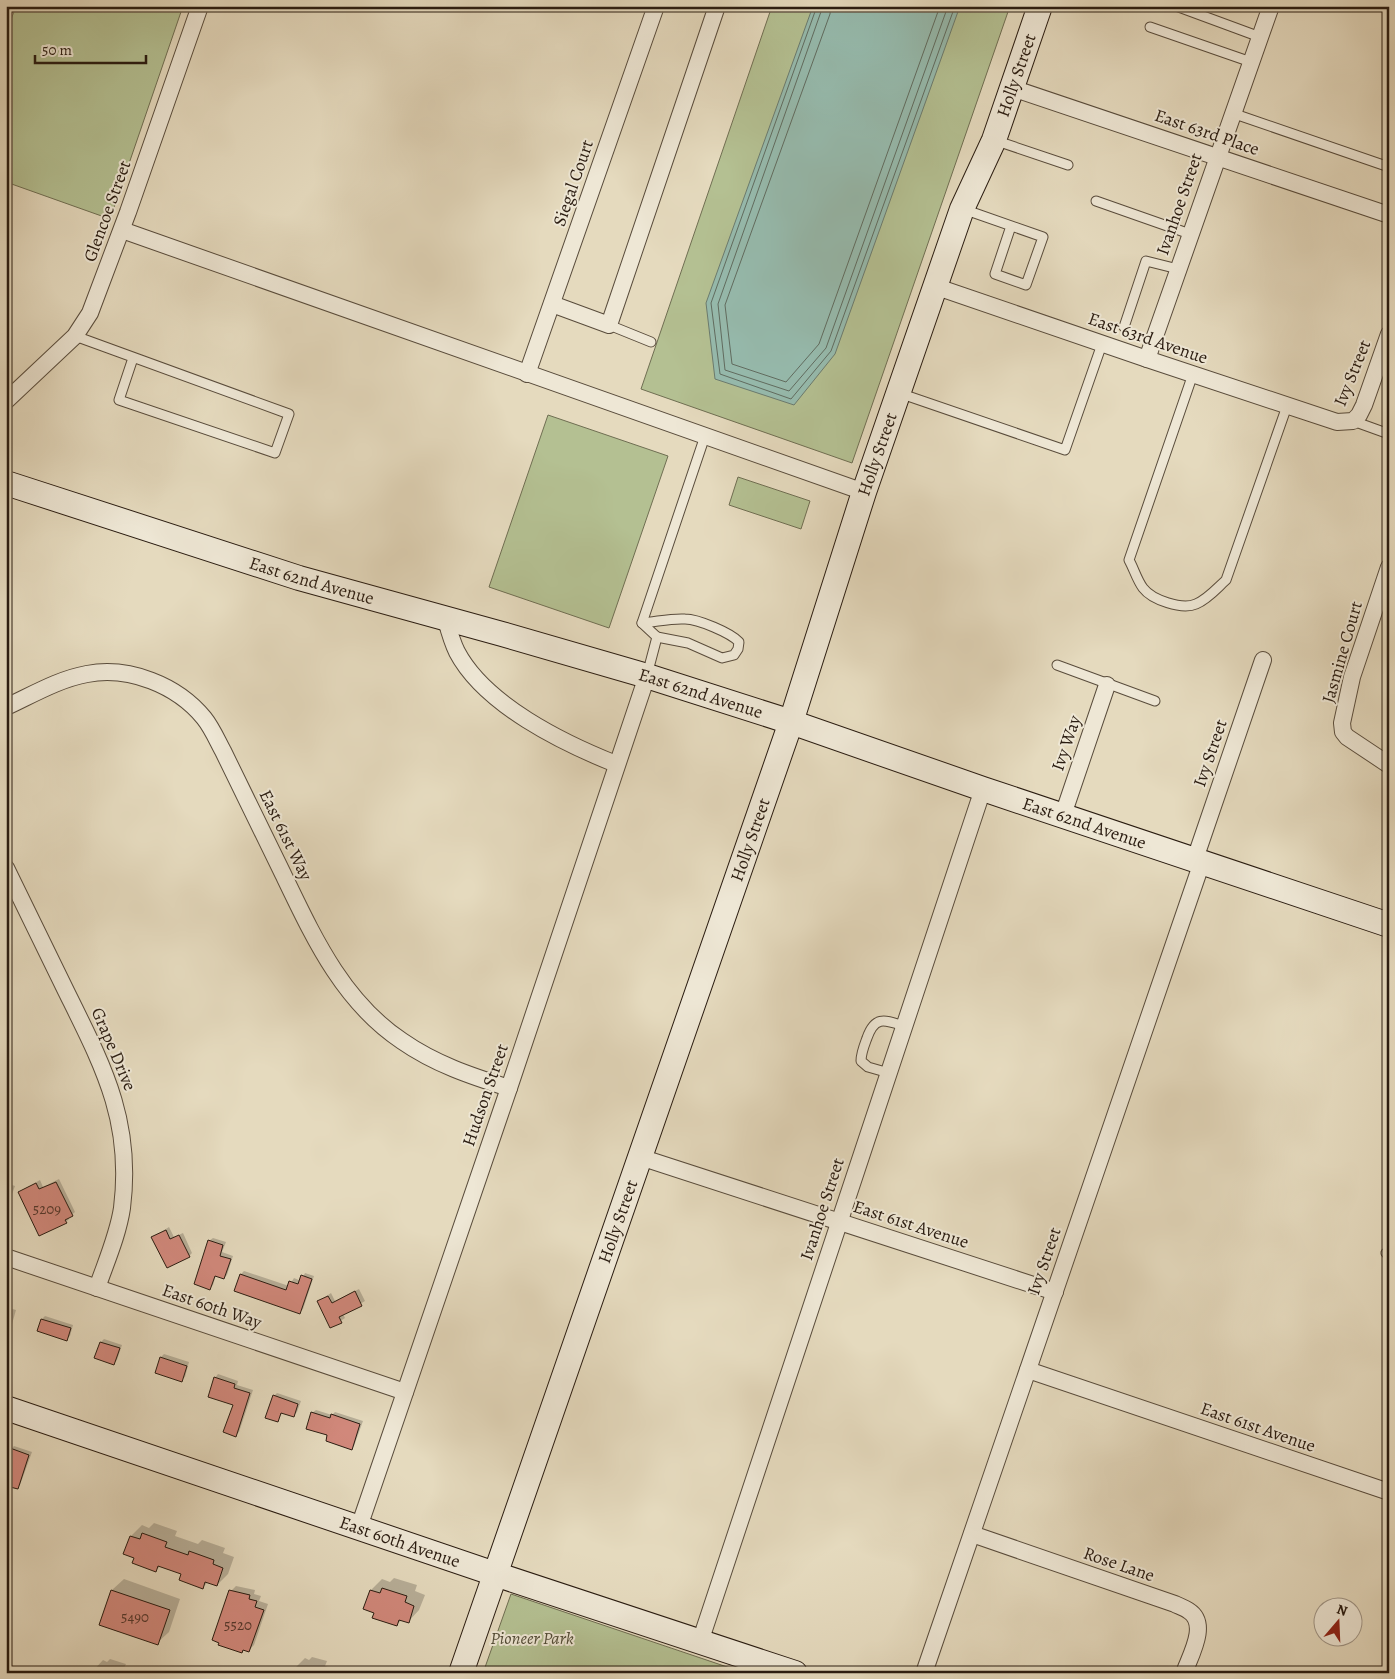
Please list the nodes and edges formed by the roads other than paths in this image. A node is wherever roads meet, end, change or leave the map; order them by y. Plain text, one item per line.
1 (200, 6) edge
2 (656, 6) edge
3 (718, 6) edge
4 (1040, 6) edge
5 (1176, 6) edge
6 (1271, 6) edge
7 (1150, 27) dead end
8 (1260, 37) junction
9 (1251, 62) junction
10 (1012, 88) junction
11 (1232, 113) junction
12 (994, 140) junction
13 (1217, 157) junction
14 (1068, 165) dead end
15 (1389, 167) edge
16 (1096, 200) dead end
17 (962, 209) junction
18 (1389, 215) edge
19 (1011, 226) junction
20 (122, 230) junction
21 (1190, 234) junction
22 (1178, 269) junction
23 (937, 287) junction
24 (552, 304) junction
25 (608, 325) junction
26 (1124, 327) dead end
27 (1389, 334) edge
28 (75, 336) junction
29 (651, 342) dead end
30 (1102, 344) junction
31 (133, 358) junction
32 (1147, 359) junction
33 (527, 374) junction
34 (1193, 374) junction
35 (899, 393) junction
36 (6, 401) edge
37 (1287, 406) junction
38 (1351, 421) junction
39 (1389, 434) edge
40 (705, 436) junction
41 (6, 483) edge
42 (864, 492) junction
43 (1389, 567) edge
44 (1386, 586) edge
45 (446, 620) junction
46 (642, 623) junction
47 (657, 637) junction
48 (1263, 660) dead end
49 (1057, 666) dead end
50 (647, 676) junction
51 (1107, 685) junction
52 (1155, 701) dead end
53 (6, 707) edge
54 (792, 722) junction
55 (616, 764) junction
56 (1389, 765) edge
57 (983, 789) junction
58 (1063, 814) junction
59 (1199, 861) junction
60 (6, 868) edge
61 (1389, 924) edge
62 (904, 1026) junction
63 (889, 1073) junction
64 (509, 1088) junction
65 (640, 1157) junction
66 (839, 1222) junction
67 (6, 1257) edge
68 (97, 1288) junction
69 (1055, 1292) junction
70 (1028, 1370) junction
71 (405, 1392) junction
72 (6, 1408) edge
73 (1389, 1492) edge
74 (359, 1527) junction
75 (972, 1534) junction
76 (495, 1574) junction
77 (700, 1642) junction
78 (461, 1673) edge
79 (795, 1673) edge
80 (924, 1673) edge
81 (1184, 1673) edge

1 - 20 street, Glencoe Street
2 - 24 street, Siegal Court
3 - 25 street
4 - 10 street, Holly Street
5 - 8 lane
6 - 8 street, Ivanhoe Street
7 - 9 lane
8 - 9 street, Ivanhoe Street
9 - 11 street, Ivanhoe Street
10 - 12 street, Holly Street
10 - 13 street, East 63rd Place
11 - 13 street, Ivanhoe Street
11 - 15 lane
12 - 14 lane
12 - 17 street, Holly Street
13 - 18 street, East 63rd Place
13 - 21 street, Ivanhoe Street
16 - 21 lane
17 - 19 lane
17 - 23 street, Holly Street
19 - 19 lane
20 - 28 street, Glencoe Street
20 - 33 street
21 - 22 street, Ivanhoe Street
22 - 26 lane
22 - 32 street, Ivanhoe Street
23 - 30 street, East 63rd Avenue
23 - 35 street, Holly Street
24 - 25 street
24 - 33 street, Siegal Court
25 - 29 lane
27 - 38 street, Ivy Street
28 - 31 lane
28 - 36 street, Glencoe Street
30 - 32 street, East 63rd Avenue
30 - 35 lane
31 - 31 lane
32 - 34 street, East 63rd Avenue
33 - 40 street
34 - 37 street, East 63rd Avenue
34 - 37 lane
35 - 42 street, Holly Street
37 - 38 street, East 63rd Avenue
38 - 39 lane
40 - 42 street
40 - 46 lane
41 - 45 street, East 62nd Avenue
42 - 54 street, Holly Street
43 - 44 street, Jasmine Court
44 - 56 street, Jasmine Court
45 - 50 street, East 62nd Avenue
45 - 55 street
46 - 47 lane
46 - 47 lane
47 - 50 lane
48 - 59 street, Ivy Street
49 - 51 lane
50 - 54 street, East 62nd Avenue
50 - 55 street, Hudson Street
51 - 52 lane
51 - 58 street, Ivy Way
53 - 64 street, East 61st Way
54 - 57 street, East 62nd Avenue
54 - 65 street, Holly Street
55 - 64 street, Hudson Street
57 - 58 street, East 62nd Avenue
57 - 62 street, Ivanhoe Street
58 - 59 street, East 62nd Avenue
59 - 61 street, East 62nd Avenue
59 - 69 street, Ivy Street
60 - 68 street, Grape Drive
62 - 63 street, Ivanhoe Street
62 - 63 lane
63 - 66 street, Ivanhoe Street
64 - 71 street, Hudson Street
65 - 66 street, East 61st Avenue
65 - 76 street, Holly Street
66 - 69 street, East 61st Avenue
66 - 77 street, Ivanhoe Street
67 - 68 street, East 60th Way
68 - 71 street, East 60th Way
69 - 70 street, Ivy Street
70 - 73 street, East 61st Avenue
70 - 75 street, Ivy Street
71 - 74 street, Hudson Street
72 - 74 street, East 60th Avenue
74 - 76 street, East 60th Avenue
75 - 80 street, Ivy Street
75 - 81 street, Rose Lane
76 - 77 street, East 60th Avenue
76 - 78 street, Holly Street
77 - 79 street, East 60th Avenue

